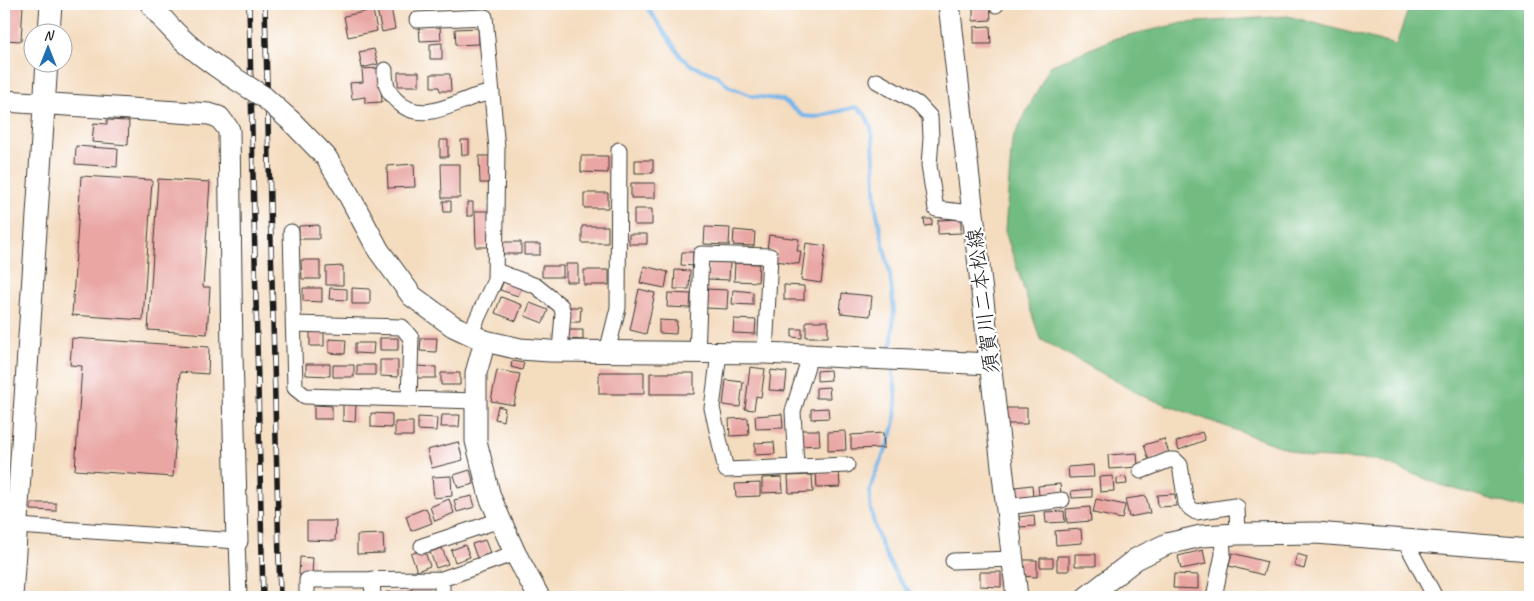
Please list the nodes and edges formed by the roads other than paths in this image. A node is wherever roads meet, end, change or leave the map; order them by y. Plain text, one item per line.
1 (51, 4) edge
2 (151, 4) edge
3 (948, 4) edge
4 (416, 20) dead end
5 (50, 22) edge
6 (386, 70) dead end
7 (47, 72) edge
8 (877, 81) dead end
9 (492, 92) junction
10 (4, 101) edge
11 (45, 105) junction
12 (619, 150) dead end
13 (972, 213) junction
14 (291, 232) dead end
15 (496, 271) junction
16 (294, 324) junction
17 (477, 337) junction
18 (560, 351) junction
19 (607, 352) junction
20 (698, 354) junction
21 (719, 354) junction
22 (765, 354) junction
23 (810, 356) junction
24 (990, 364) junction
25 (409, 399) junction
26 (476, 401) junction
27 (847, 465) dead end
28 (796, 467) junction
29 (1141, 471) dead end
30 (1062, 500) dead end
31 (1007, 507) junction
32 (500, 520) junction
33 (18, 526) junction
34 (1230, 534) junction
35 (1404, 539) junction
36 (237, 541) junction
37 (422, 546) dead end
38 (1530, 550) edge
39 (515, 553) junction
40 (1013, 559) junction
41 (953, 561) dead end
42 (442, 578) junction
43 (372, 579) junction
44 (1430, 594) edge
45 (12, 597) edge
46 (239, 597) edge
47 (307, 597) edge
48 (373, 597) edge
49 (442, 597) edge
50 (539, 597) edge
51 (1017, 597) edge
52 (1087, 597) edge
53 (1214, 597) edge

1 - 5 street
2 - 17 street, bridge
3 - 13 street, 須賀川二本松線
4 - 9 street
6 - 9 street
7 - 11 street
8 - 13 street
9 - 15 street
10 - 11 street
11 - 33 street
11 - 36 street
12 - 19 street
13 - 24 street, 須賀川二本松線
14 - 16 street
15 - 17 street
15 - 18 street
16 - 25 street
16 - 25 street
17 - 18 street
17 - 26 street
18 - 19 street
19 - 20 street
20 - 21 street
20 - 22 street
21 - 22 street
21 - 28 street
22 - 23 street
23 - 24 street
23 - 28 street
24 - 31 street, 須賀川二本松線
25 - 26 street
26 - 32 street
27 - 28 street
29 - 34 street
30 - 31 street
31 - 40 street, 須賀川二本松線
32 - 37 street
32 - 39 street
33 - 36 street
33 - 45 street
34 - 35 street
34 - 52 street
34 - 53 street
35 - 38 street
35 - 44 street
36 - 46 street
39 - 42 street
39 - 50 street
40 - 41 street
40 - 51 street, 須賀川二本松線
42 - 43 street
42 - 49 street
43 - 47 street
43 - 48 street

